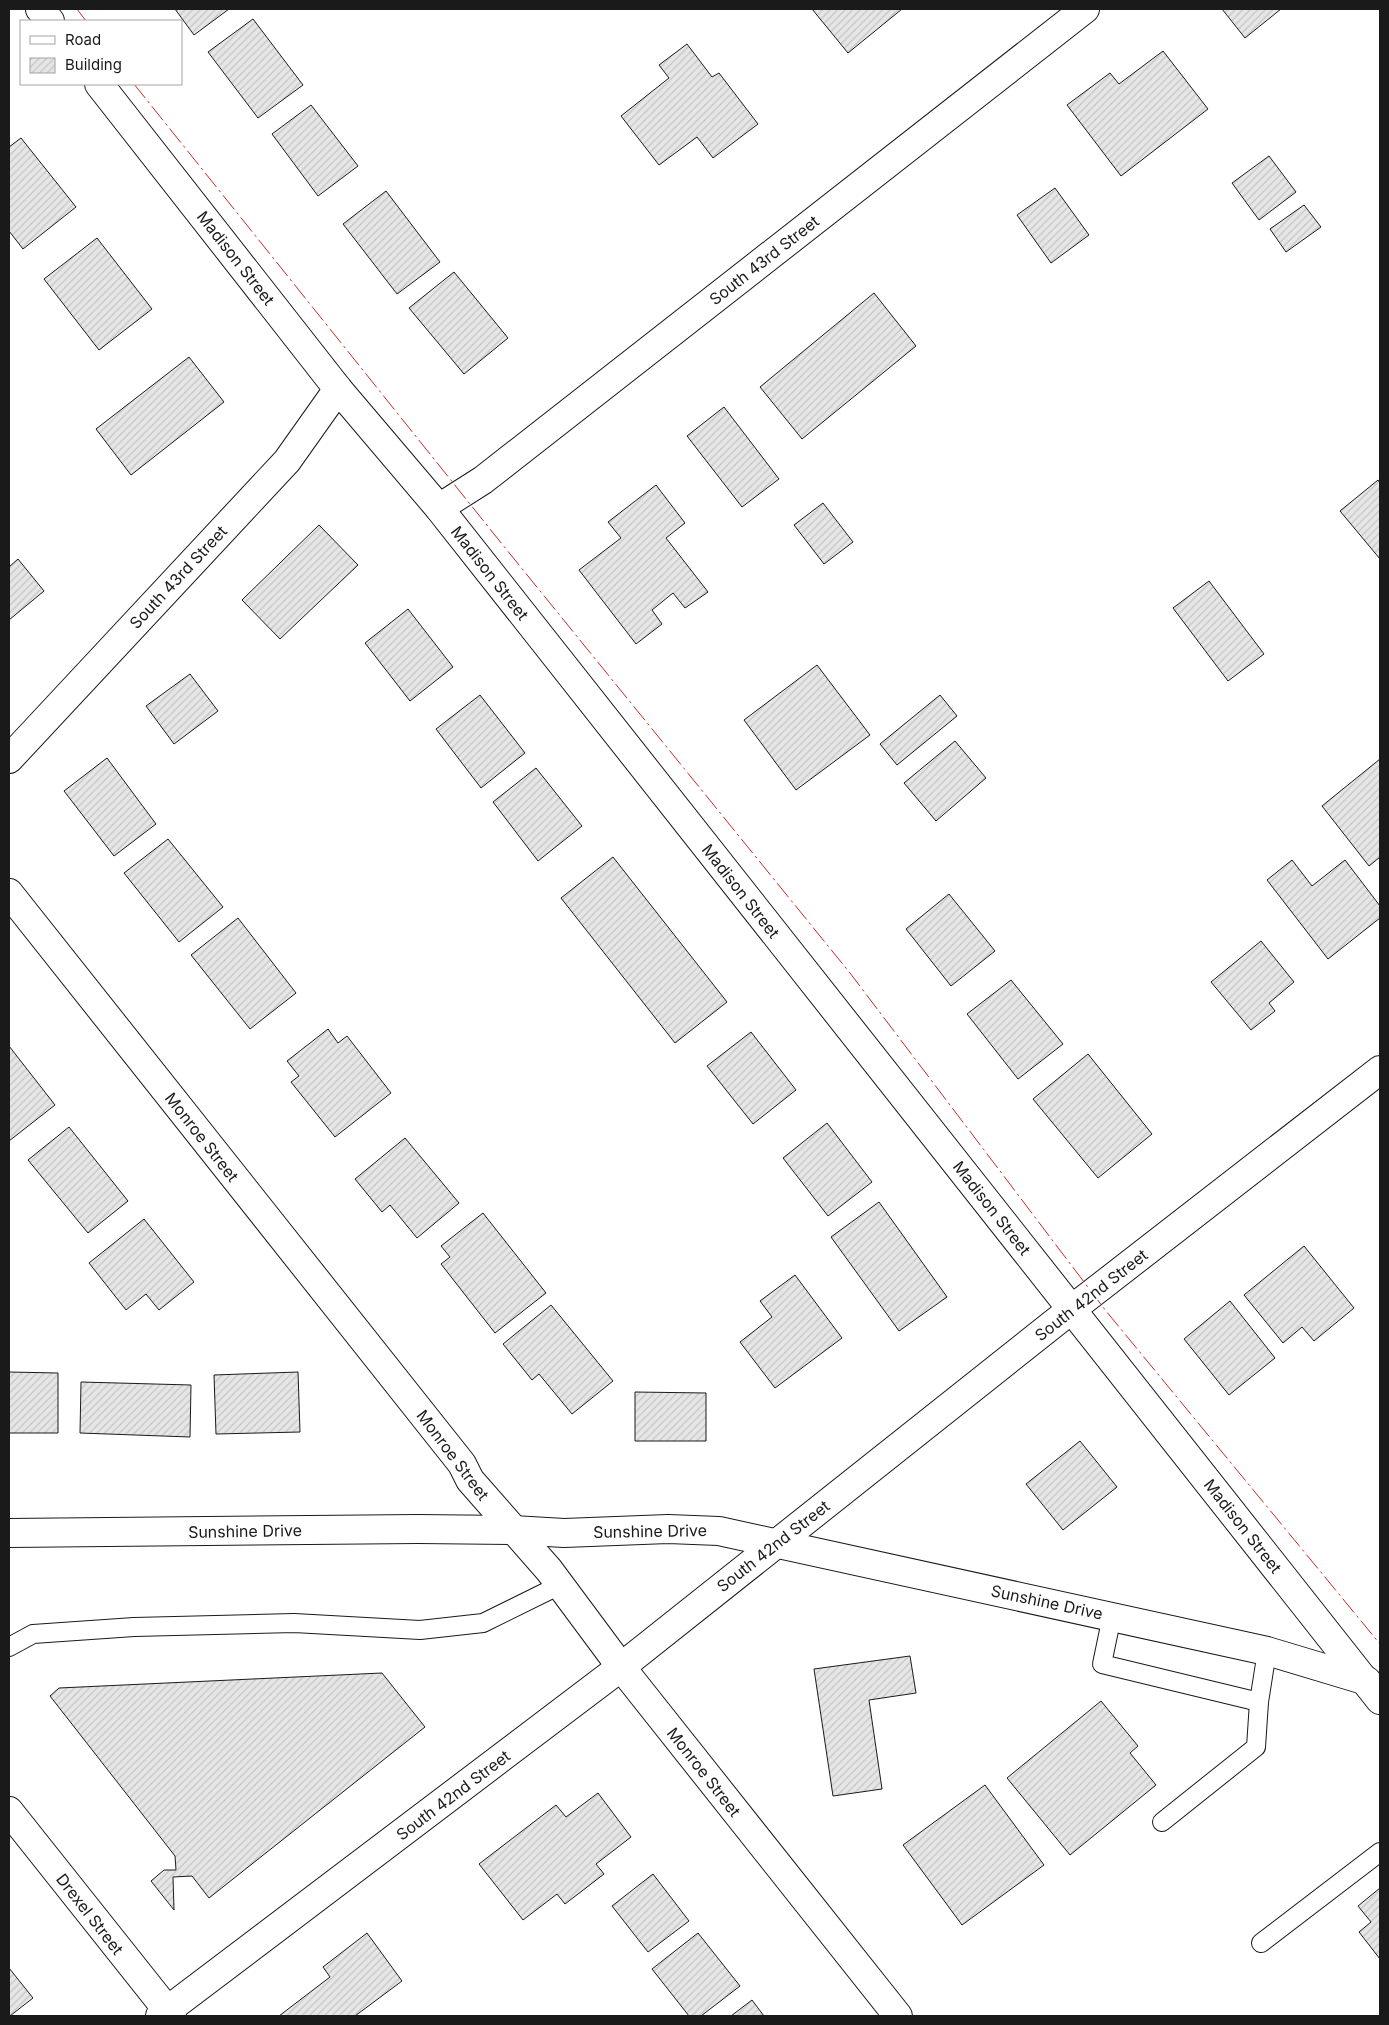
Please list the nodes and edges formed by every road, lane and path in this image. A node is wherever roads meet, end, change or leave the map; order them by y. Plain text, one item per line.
1 (40, 9) edge
2 (1085, 9) edge
3 (49, 20) edge
4 (100, 85) edge
5 (338, 389) junction
6 (439, 508) junction
7 (9, 759) edge
8 (9, 893) edge
9 (1380, 1070) edge
10 (1072, 1309) junction
11 (512, 1530) junction
12 (9, 1533) edge
13 (778, 1542) junction
14 (560, 1585) junction
15 (1112, 1616) junction
16 (9, 1647) edge
17 (1267, 1651) junction
18 (622, 1667) junction
19 (1375, 1689) edge
20 (1259, 1702) junction
21 (9, 1811) edge
22 (1162, 1822) dead end
23 (1380, 1852) edge
24 (1261, 1943) dead end
25 (166, 2014) edge
26 (898, 2016) edge

1 - 3 street
2 - 6 street, South 43rd Street
4 - 5 street, Madison Street
5 - 6 street, Madison Street
5 - 7 street, South 43rd Street
6 - 10 street, Madison Street
8 - 11 street, Monroe Street
9 - 10 street, South 42nd Street
10 - 13 street, South 42nd Street
10 - 19 street, Madison Street
11 - 12 street, Sunshine Drive
11 - 13 street, Sunshine Drive
11 - 14 street, Monroe Street
13 - 15 street, Sunshine Drive
13 - 18 street, South 42nd Street
14 - 16 lane
14 - 18 street, Monroe Street
15 - 17 street, Sunshine Drive
15 - 20 lane
17 - 19 street, Sunshine Drive
17 - 20 lane
18 - 25 street, South 42nd Street
18 - 26 street, Monroe Street
20 - 22 lane
21 - 25 street, Drexel Street
23 - 24 lane

